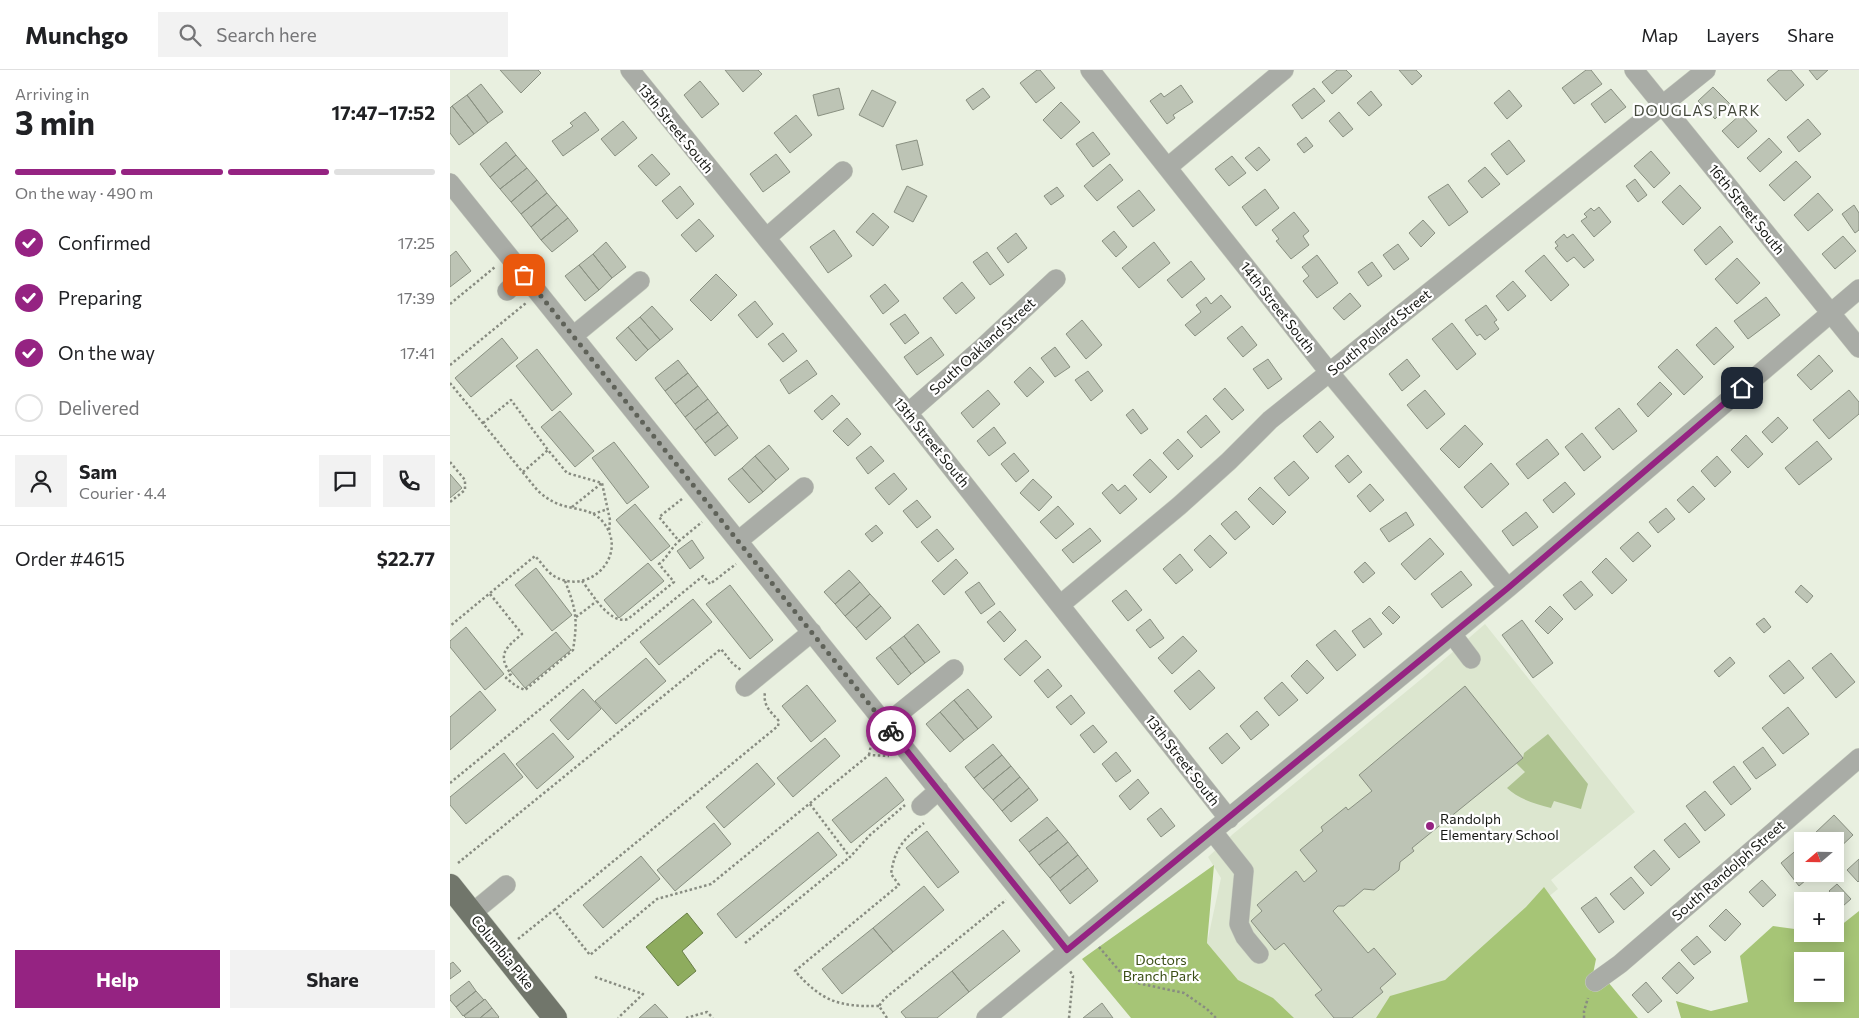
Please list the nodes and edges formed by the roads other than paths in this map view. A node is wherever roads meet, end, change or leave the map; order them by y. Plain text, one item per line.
1 (1090, 70) edge
2 (1284, 70) edge
3 (1634, 70) edge
4 (1706, 70) edge
5 (636, 72) edge
6 (1663, 106) junction
7 (1168, 167) junction
8 (843, 171) dead end
9 (450, 183) edge
10 (766, 238) junction
11 (524, 275) junction
12 (1056, 279) dead end
13 (640, 281) dead end
14 (1859, 290) edge
15 (507, 291) dead end
16 (1831, 313) junction
17 (573, 336) junction
18 (1859, 348) edge
19 (1329, 372) junction
20 (908, 413) junction
21 (804, 487) dead end
22 (738, 541) junction
23 (1508, 588) junction
24 (1060, 605) junction
25 (812, 632) junction
26 (1452, 634) junction
27 (1471, 659) dead end
28 (954, 669) dead end
29 (746, 678) road end
30 (879, 729) junction
31 (1859, 758) edge
32 (939, 790) junction
33 (919, 810) road end
34 (1229, 818) junction
35 (1213, 832) junction
36 (506, 885) dead end
37 (450, 886) edge
38 (472, 913) junction
39 (1067, 950) junction
40 (1259, 954) dead end
41 (1595, 982) road end
42 (555, 1018) edge
43 (986, 1018) edge

1 - 7 street, 14th Street South
2 - 7 street
3 - 6 street, 16th Street South
4 - 6 street, South Pollard Street
5 - 10 street, 13th Street South
6 - 16 street, 16th Street South
6 - 19 street, South Pollard Street
7 - 19 street, 14th Street South
8 - 10 street
9 - 11 street
10 - 20 street, 13th Street South
11 - 15 street
11 - 17 street
12 - 20 street, South Oakland Street
13 - 17 street
14 - 16 street
16 - 18 street, 16th Street South
16 - 23 street
17 - 22 street
19 - 23 street, 14th Street South
19 - 24 street, South Pollard Street
20 - 24 street, 13th Street South
21 - 22 street
22 - 25 street
23 - 26 street
24 - 34 street, 13th Street South
25 - 29 street
25 - 30 street
26 - 27 street
26 - 34 street
28 - 30 street
30 - 32 street
31 - 41 street, South Randolph Street
32 - 33 street
32 - 39 street
34 - 35 street
35 - 39 street
35 - 40 street
36 - 38 street
37 - 38 main road, Columbia Pike
38 - 42 main road, Columbia Pike
39 - 43 street

